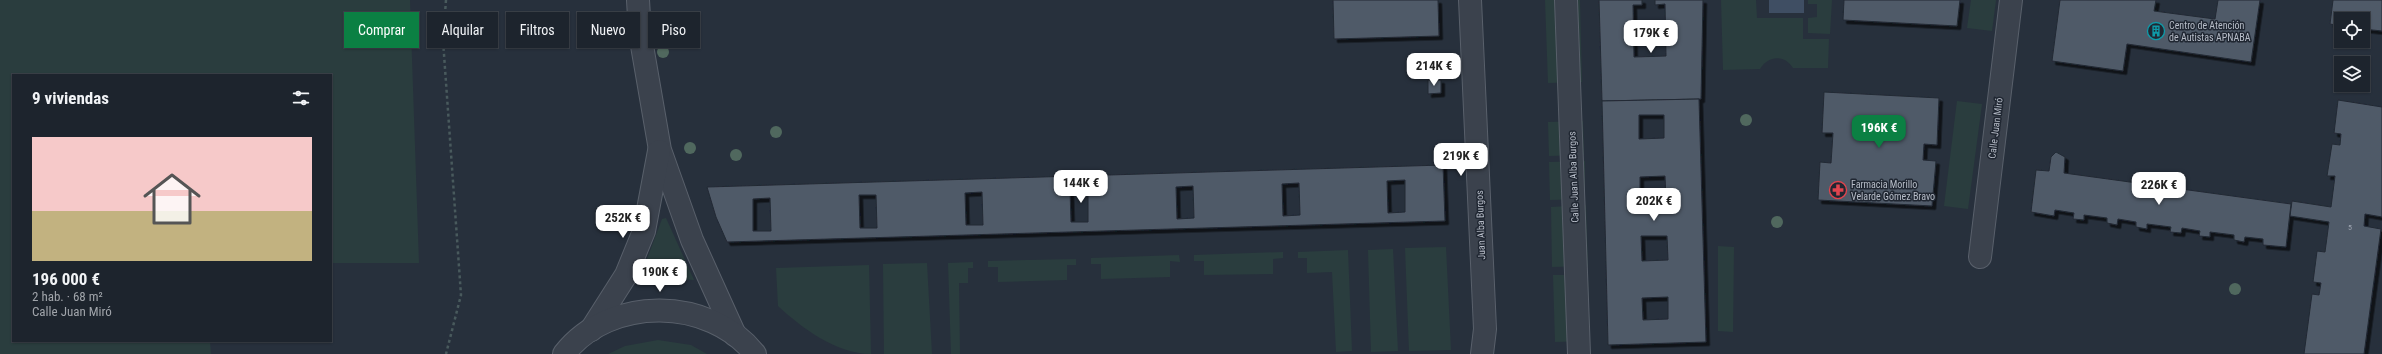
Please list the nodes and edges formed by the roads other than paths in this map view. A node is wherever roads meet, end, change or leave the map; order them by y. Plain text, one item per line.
1 (638, 0) edge
2 (1470, 0) edge
3 (1566, 0) edge
4 (2011, 0) edge
5 (660, 150) junction
6 (1980, 257) dead end
7 (590, 330) junction
8 (735, 335) junction
9 (564, 354) edge
10 (756, 354) edge
11 (1482, 354) edge
12 (1579, 354) edge

1 - 5 street
2 - 11 street, Juan Alba Burgos
3 - 12 street, Calle Juan Alba Burgos
4 - 6 street, Calle Juan Miró
5 - 7 street
5 - 8 street
7 - 8 street
7 - 9 street
8 - 10 street

